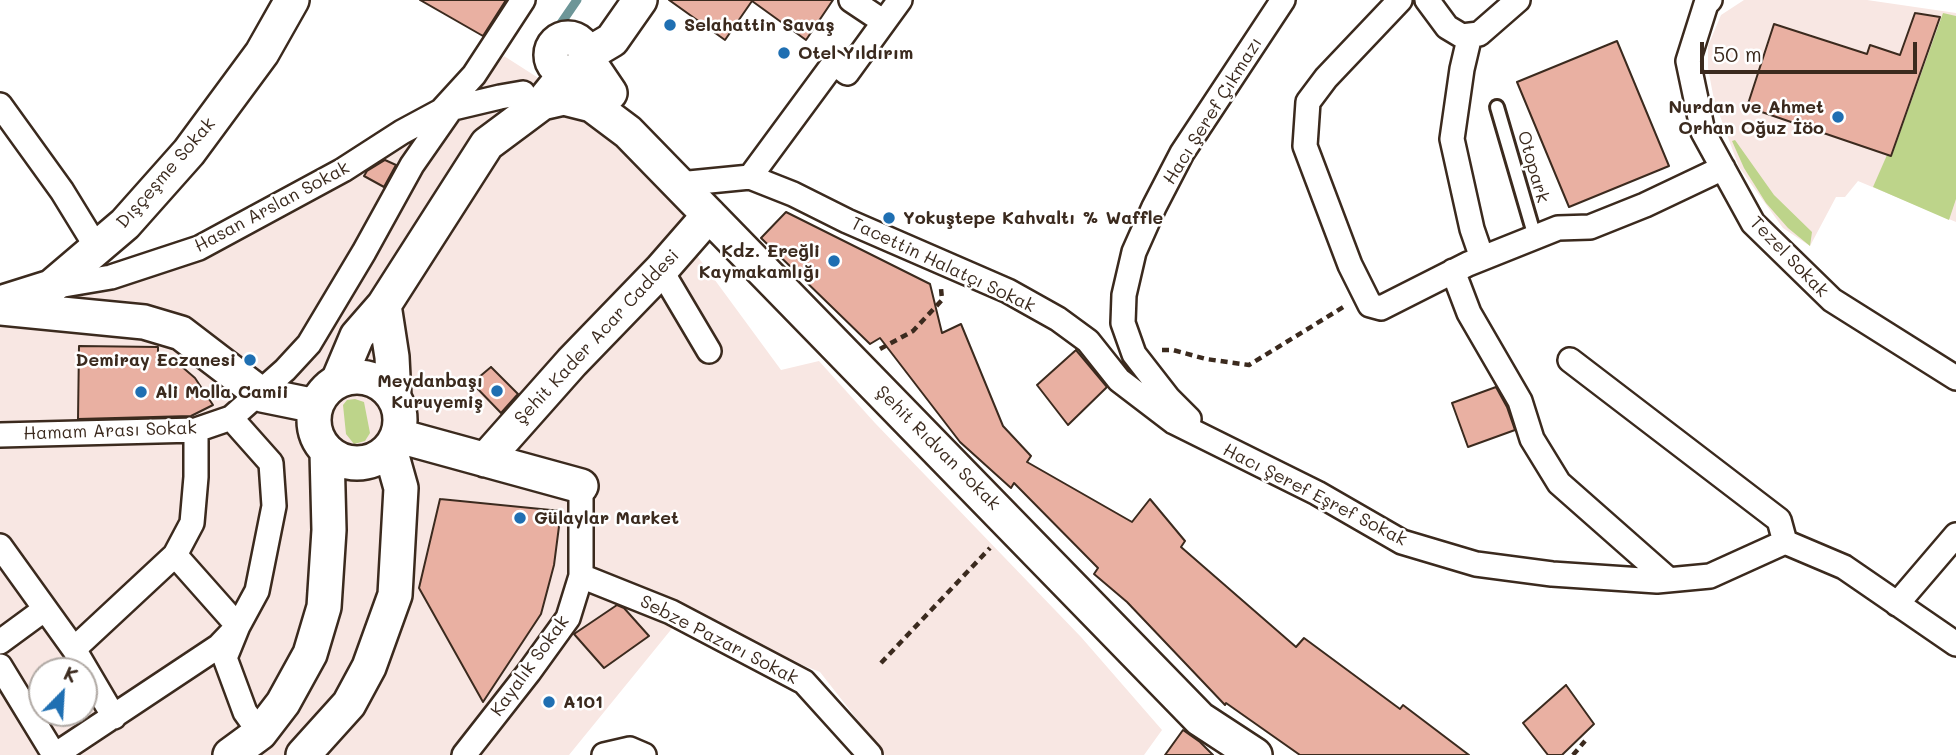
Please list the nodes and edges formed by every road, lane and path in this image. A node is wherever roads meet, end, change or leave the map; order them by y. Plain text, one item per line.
1 (292, 0) edge
2 (523, 0) edge
3 (851, 0) edge
4 (900, 0) edge
5 (1283, 0) edge
6 (1400, 0) edge
7 (1427, 0) edge
8 (1518, 0) edge
9 (1710, 0) edge
10 (638, 4) edge
11 (884, 22) junction
12 (1470, 35) junction
13 (495, 44) junction
14 (577, 52) junction
15 (522, 98) junction
16 (601, 99) junction
17 (0, 105) edge
18 (1497, 107) dead end
19 (446, 110) junction
20 (1723, 168) junction
21 (750, 177) junction
22 (679, 184) junction
23 (709, 215) junction
24 (1535, 237) junction
25 (97, 248) junction
26 (1482, 258) junction
27 (938, 259) junction
28 (661, 270) junction
29 (1454, 271) junction
30 (51, 287) junction
31 (0, 303) edge
32 (384, 305) junction
33 (1370, 305) junction
34 (0, 308) edge
35 (709, 351) dead end
36 (1570, 360) dead end
37 (1141, 363) junction
38 (855, 364) junction
39 (285, 370) joint
40 (1956, 378) edge
41 (338, 381) junction
42 (259, 393) junction
43 (394, 397) junction
44 (316, 406) junction
45 (231, 418) junction
46 (196, 430) junction
47 (0, 435) edge
48 (1210, 442) junction
49 (387, 449) junction
50 (327, 452) junction
51 (485, 460) junction
52 (581, 486) joint
53 (1012, 524) junction
54 (329, 530) junction
55 (1956, 536) edge
56 (1785, 542) junction
57 (0, 546) edge
58 (175, 555) junction
59 (581, 576) junction
60 (1669, 580) junction
61 (1897, 604) junction
62 (46, 609) junction
63 (238, 626) junction
64 (0, 642) edge
65 (1956, 644) edge
66 (74, 649) junction
67 (881, 663) dead end
68 (0, 666) edge
69 (114, 717) junction
70 (260, 733) junction
71 (1585, 741) dead end
72 (57, 752) edge
73 (230, 755) edge
74 (303, 755) edge
75 (464, 755) edge
76 (604, 755) edge
77 (644, 755) edge
78 (870, 755) edge
79 (1255, 755) edge
80 (1573, 755) edge

1 - 25 street, Dışçeşme Sokak
2 - 13 street, Hasan Arslan Sokak
3 - 11 street
4 - 11 street
5 - 37 street, Hacı Şeref Çıkmazı
6 - 33 street
7 - 12 street
8 - 12 street
9 - 20 street, Tezel Sokak
10 - 14 street
11 - 21 street
12 - 26 street
13 - 15 street
13 - 19 street, Hasan Arslan Sokak
14 - 15 street
14 - 16 street, Şehit Rıdvan Sokak
15 - 16 street
15 - 19 street, Hasan Arslan Sokak
15 - 32 street
16 - 22 street, Şehit Rıdvan Sokak
17 - 25 street
18 - 24 lane, Otopark
19 - 30 street, Hasan Arslan Sokak
19 - 39 street, Hasan Arslan Sokak
20 - 24 street
20 - 40 street, Tezel Sokak
21 - 22 street
21 - 27 street, Tacettin Halatçı Sokak
22 - 23 street, Şehit Rıdvan Sokak
23 - 28 street, Şehit Kader Acar Caddesi
23 - 38 street, Şehit Rıdvan Sokak
24 - 26 street
25 - 30 street, Dışçeşme Sokak
26 - 29 street
27 - 38 path
27 - 48 street, Tacettin Halatçı Sokak
28 - 35 street
28 - 51 street, Şehit Kader Acar Caddesi
29 - 33 street
29 - 60 street
30 - 31 street, Dışçeşme Sokak
32 - 41 street
32 - 43 street
33 - 37 path
34 - 42 street
36 - 56 street
37 - 48 street, Hacı Şeref Çıkmazı
38 - 53 street, Şehit Rıdvan Sokak
39 - 42 street, Hamam Arası Sokak
41 - 43 street
41 - 44 street
42 - 44 street
42 - 45 street, Hamam Arası Sokak
43 - 49 street
44 - 50 street
45 - 46 street, Hamam Arası Sokak
45 - 63 street
46 - 47 street, Hamam Arası Sokak
46 - 58 street
48 - 60 street, Hacı Şeref Eşref Sokak
49 - 50 street
49 - 51 street
49 - 54 street
49 - 74 street
50 - 54 street
51 - 52 street
52 - 59 street, Kayalık Sokak
53 - 67 path
53 - 79 street, Şehit Rıdvan Sokak
54 - 70 street
55 - 61 street
56 - 60 street, Hacı Şeref Eşref Sokak
56 - 61 street
57 - 62 street
58 - 63 street
58 - 66 street
59 - 75 street, Kayalık Sokak
59 - 78 street, Sebze Pazarı Sokak
61 - 65 street
62 - 64 street
62 - 66 street
63 - 69 street
63 - 70 street
66 - 69 street
68 - 72 street
69 - 72 street
70 - 73 street
71 - 80 path
76 - 77 street

